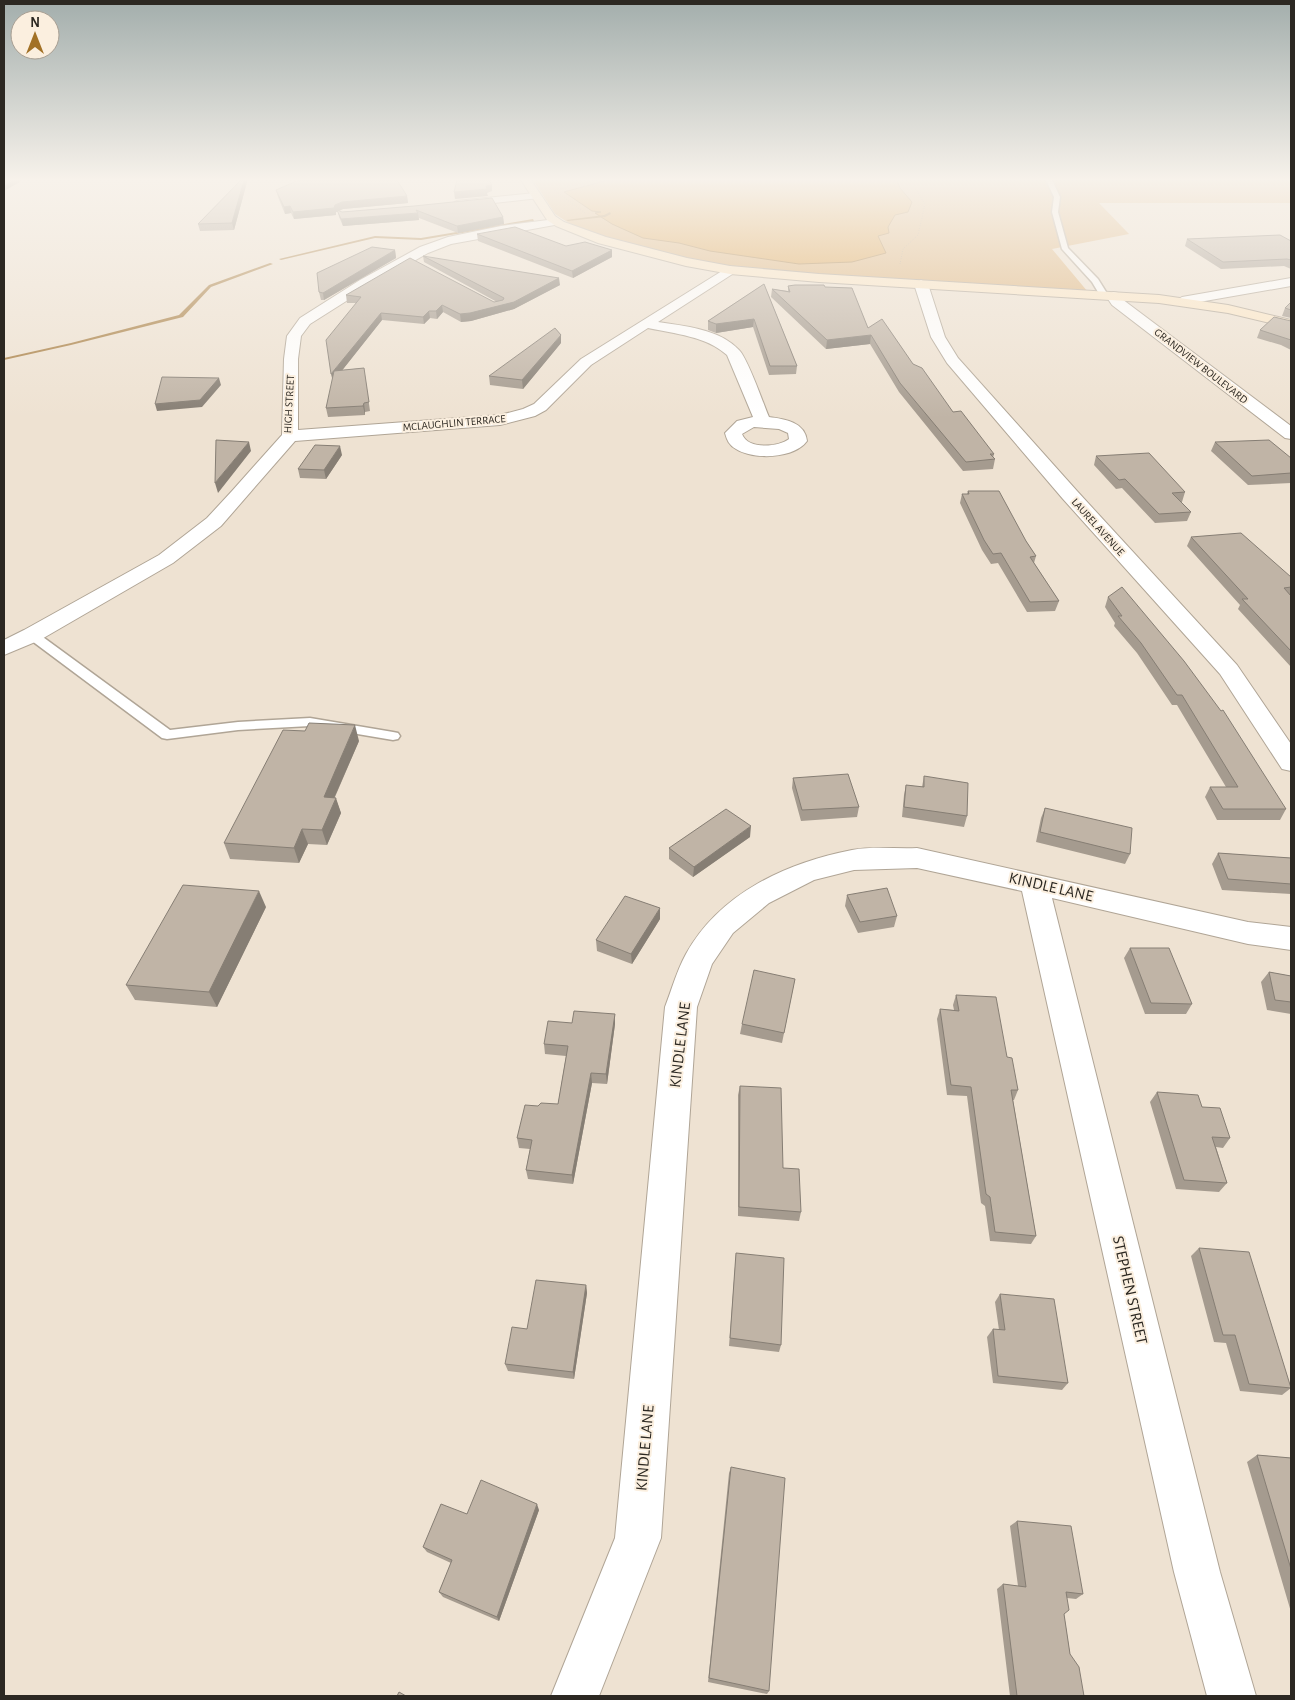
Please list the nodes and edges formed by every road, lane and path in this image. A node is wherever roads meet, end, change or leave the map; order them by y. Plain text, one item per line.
1 (411, 259) edge
2 (679, 259) edge
3 (902, 259) edge
4 (1075, 259) edge
5 (896, 264) dead end
6 (730, 270) junction
7 (1291, 282) edge
8 (921, 284) junction
9 (1232, 292) junction
10 (1109, 295) junction
11 (1182, 301) junction
12 (1273, 319) junction
13 (647, 324) junction
14 (1291, 324) edge
15 (763, 422) dead end
16 (1291, 434) edge
17 (290, 436) junction
18 (32, 635) junction
19 (4, 648) edge
20 (393, 736) dead end
21 (1291, 763) edge
22 (1034, 883) junction
23 (1291, 938) edge
24 (575, 1696) edge
25 (1232, 1696) edge

1 - 17 street, HIGH STREET
2 - 6 main road
3 - 5 path
4 - 10 lane
6 - 8 main road
6 - 13 street, MCLAUGHLIN TERRACE
7 - 9 street
8 - 10 main road
8 - 21 street, LAUREL AVENUE
9 - 11 street
9 - 12 main road
10 - 11 main road
10 - 16 street, GRANDVIEW BOULEVARD
11 - 12 main road
12 - 14 main road
13 - 15 street
13 - 17 street, MCLAUGHLIN TERRACE
17 - 18 street, HIGH STREET
18 - 19 street, HIGH STREET
18 - 20 lane
22 - 23 street, KINDLE LANE
22 - 24 street, KINDLE LANE
22 - 25 street, STEPHEN STREET

